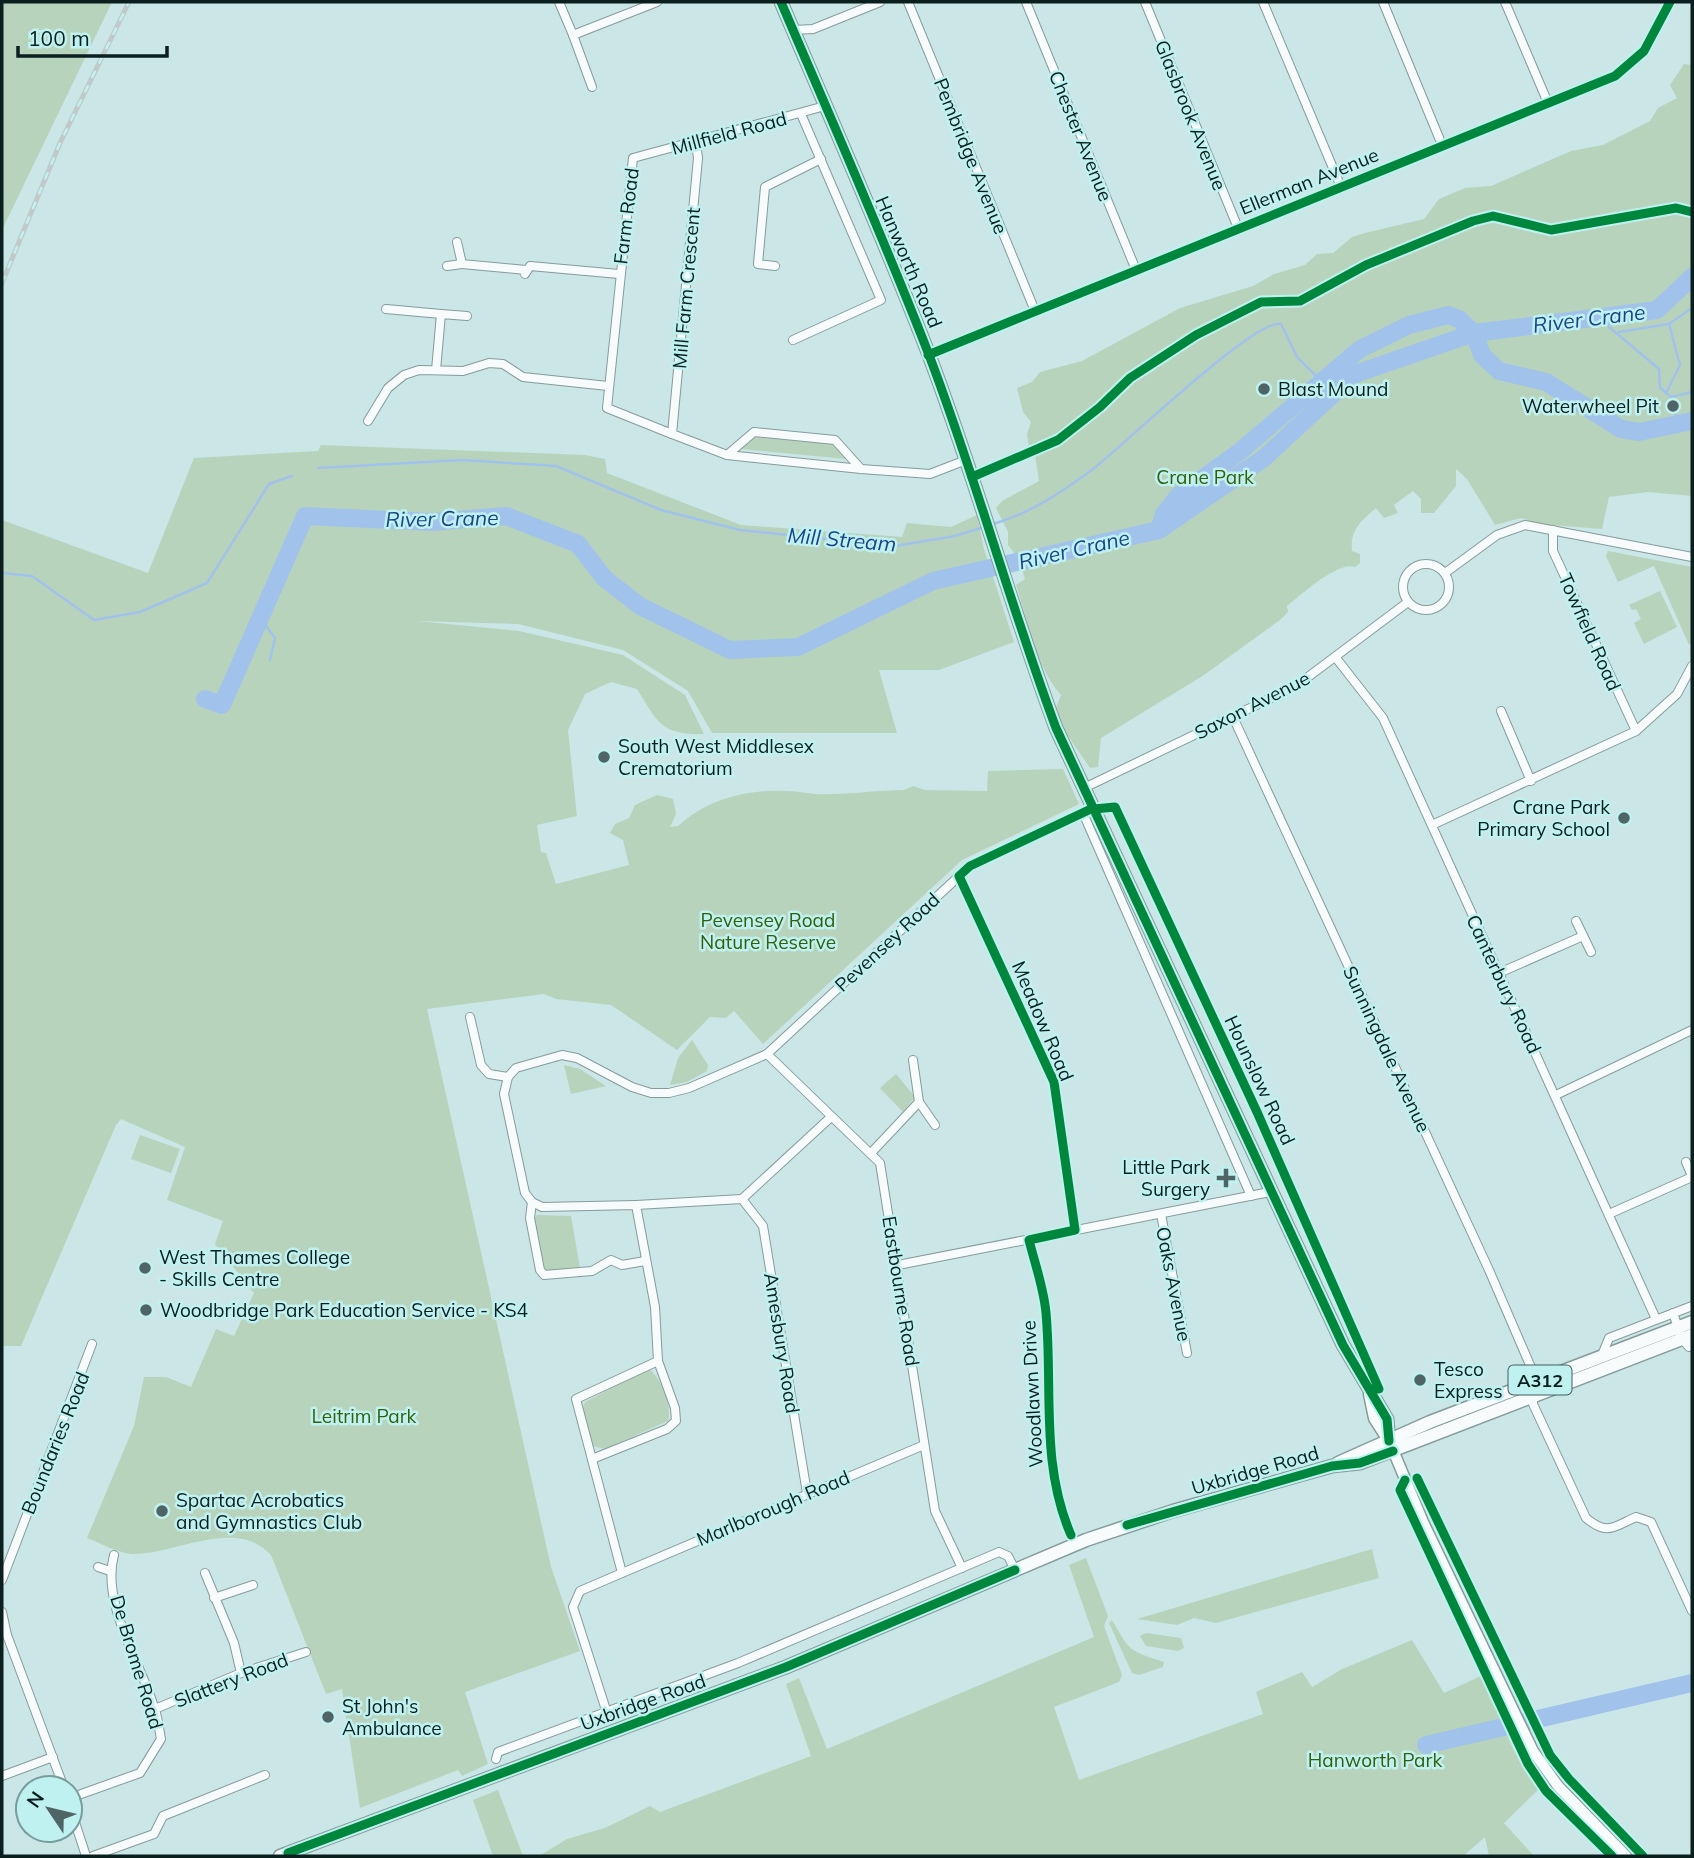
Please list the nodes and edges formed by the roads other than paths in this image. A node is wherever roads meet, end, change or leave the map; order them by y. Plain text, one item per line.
1 (559, 2) edge
2 (657, 2) edge
3 (781, 2) edge
4 (880, 2) edge
5 (908, 2) edge
6 (1026, 2) edge
7 (1145, 2) edge
8 (1264, 2) edge
9 (1383, 2) edge
10 (1505, 2) edge
11 (1671, 2) edge
12 (813, 29) junction
13 (793, 30) junction
14 (573, 35) junction
15 (800, 47) junction
16 (592, 87) dead end
17 (1548, 103) junction
18 (825, 106) junction
19 (801, 114) junction
20 (696, 143) junction
21 (1442, 145) junction
22 (632, 158) joint
23 (821, 159) junction
24 (1341, 187) junction
25 (1238, 228) junction
26 (457, 242) dead end
27 (462, 264) junction
28 (775, 265) dead end
29 (447, 266) dead end
30 (1136, 270) junction
31 (619, 274) junction
32 (386, 309) dead end
33 (1035, 311) junction
34 (441, 314) junction
35 (467, 316) dead end
36 (793, 340) dead end
37 (928, 355) junction
38 (436, 370) junction
39 (608, 386) junction
40 (368, 421) dead end
41 (672, 434) junction
42 (727, 455) junction
43 (966, 460) junction
44 (861, 469) junction
45 (1553, 530) junction
46 (1692, 557) edge
47 (1445, 573) junction
48 (1408, 602) junction
49 (1336, 658) junction
50 (1029, 660) joint
51 (1692, 666) edge
52 (1500, 711) dead end
53 (1233, 717) junction
54 (1636, 732) junction
55 (1531, 781) junction
56 (1084, 788) junction
57 (1088, 810) junction
58 (1432, 825) junction
59 (959, 876) junction
60 (1576, 921) dead end
61 (1583, 936) junction
62 (1591, 952) dead end
63 (1499, 973) junction
64 (470, 1017) dead end
65 (1692, 1030) edge
66 (766, 1054) junction
67 (913, 1060) dead end
68 (508, 1077) junction
69 (1556, 1095) junction
70 (919, 1102) junction
71 (831, 1117) junction
72 (935, 1125) dead end
73 (871, 1153) junction
74 (1686, 1162) dead end
75 (1692, 1176) edge
76 (1270, 1192) junction
77 (1251, 1196) junction
78 (742, 1199) junction
79 (532, 1202) junction
80 (636, 1205) junction
81 (1161, 1214) junction
82 (1609, 1214) junction
83 (1075, 1230) junction
84 (1030, 1240) junction
85 (645, 1261) junction
86 (898, 1265) junction
87 (1692, 1306) edge
88 (1673, 1313) junction
89 (1656, 1320) junction
90 (1692, 1322) edge
91 (1686, 1337) edge
92 (92, 1344) dead end
93 (1187, 1353) dead end
94 (1602, 1356) junction
95 (658, 1361) junction
96 (573, 1389) dead end
97 (1533, 1389) junction
98 (576, 1399) junction
99 (924, 1445) junction
100 (1391, 1446) junction
101 (592, 1459) junction
102 (807, 1493) junction
103 (1075, 1545) junction
104 (114, 1555) dead end
105 (98, 1567) dead end
106 (962, 1569) junction
107 (1015, 1570) junction
108 (110, 1571) junction
109 (205, 1573) dead end
110 (622, 1573) junction
111 (2, 1580) edge
112 (253, 1585) dead end
113 (214, 1598) junction
114 (1692, 1611) edge
115 (2, 1612) edge
116 (306, 1652) dead end
117 (241, 1673) junction
118 (155, 1709) junction
119 (607, 1713) junction
120 (53, 1757) junction
121 (496, 1759) dead end
122 (59, 1774) edge
123 (265, 1775) dead end
124 (2, 1776) edge
125 (84, 1793) edge
126 (93, 1856) edge
127 (280, 1856) edge
128 (1626, 1856) edge

1 - 14 street
2 - 14 street
3 - 13 main road, Hanworth Road
4 - 12 street
5 - 33 street, Pembridge Avenue
6 - 30 street, Chester Avenue
7 - 25 street, Glasbrook Avenue
8 - 24 street
9 - 21 street
10 - 17 street
11 - 17 street, Ellerman Avenue
12 - 13 street
12 - 15 street
13 - 15 main road, Hanworth Road
14 - 16 street
15 - 18 main road, Hanworth Road
17 - 21 street, Ellerman Avenue
18 - 19 street, Millfield Road
18 - 37 main road, Hanworth Road
19 - 20 street, Millfield Road
19 - 23 street, Hanworth Road
20 - 22 street, Millfield Road
20 - 41 street, Mill Farm Crescent
21 - 24 street, Ellerman Avenue
22 - 31 street, Farm Road
23 - 28 street
23 - 36 street, Hanworth Road
24 - 25 street, Ellerman Avenue
25 - 30 street, Ellerman Avenue
26 - 27 street
27 - 29 street, Farm Road
27 - 31 street, Farm Road
30 - 33 street, Ellerman Avenue
31 - 39 street, Farm Road
32 - 34 street
33 - 37 street, Ellerman Avenue
34 - 35 street
34 - 38 street
37 - 43 main road, Hanworth Road
38 - 39 street
38 - 40 street
39 - 41 street, Farm Road
41 - 42 street
42 - 44 street
42 - 44 street
43 - 44 street
43 - 50 main road, Hanworth Road
45 - 46 street
45 - 47 street
45 - 54 street, Towfield Road
47 - 48 street
47 - 48 street
48 - 49 street, Saxon Avenue
49 - 53 street, Saxon Avenue
49 - 58 street, Canterbury Road
50 - 56 main road, Hounslow Road
51 - 54 street
52 - 55 street
53 - 56 street, Saxon Avenue
53 - 97 street, Sunningdale Avenue
54 - 55 street
55 - 58 street
56 - 57 main road, Hounslow Road
57 - 59 street, Pevensey Road
57 - 76 main road, Hounslow Road
57 - 77 street
58 - 63 street, Canterbury Road
59 - 66 street, Pevensey Road
59 - 83 street, Meadow Road
60 - 61 street
61 - 62 street
61 - 63 street
63 - 69 street, Canterbury Road
64 - 68 street
65 - 69 street
66 - 68 street, Pevensey Road
66 - 71 street, Eastbourne Road
67 - 70 street
68 - 79 street
69 - 82 street, Canterbury Road
70 - 72 street
70 - 73 street
71 - 73 street, Eastbourne Road
71 - 78 street
73 - 86 street, Eastbourne Road
74 - 75 street
75 - 82 street
76 - 77 street
76 - 100 main road, Hounslow Road
77 - 81 street
78 - 80 street
78 - 102 street, Amesbury Road
79 - 80 street
79 - 85 street
80 - 85 street
81 - 83 street
81 - 93 street, Oaks Avenue
82 - 89 street, Canterbury Road
83 - 84 street
84 - 86 street
84 - 103 street, Woodlawn Drive
85 - 95 street
86 - 99 street, Eastbourne Road
87 - 88 street
88 - 89 street
88 - 91 street
89 - 94 street
90 - 91 main road, A312
91 - 94 main road, A312
91 - 97 main road, A312
92 - 111 street, Boundaries Road
94 - 97 main road, A312
95 - 98 street
95 - 101 street
96 - 98 street
97 - 100 main road, A312
97 - 114 street, Sunningdale Avenue
98 - 101 street
99 - 102 street, Marlborough Road
99 - 106 street, Eastbourne Road
100 - 103 main road, Uxbridge Road / A312
100 - 128 main road, Hounslow Road
101 - 110 street
102 - 110 street, Marlborough Road
103 - 107 main road, Uxbridge Road / A312
104 - 108 street, De Brome Road
105 - 108 street
106 - 107 street, Uxbridge Road
106 - 119 street, Uxbridge Road
107 - 127 main road, Uxbridge Road / A312
108 - 118 street, De Brome Road
109 - 113 street
110 - 119 street, Marlborough Road
112 - 113 street
113 - 117 street
115 - 120 street
116 - 117 street, Slattery Road
117 - 118 street, Slattery Road
118 - 125 street, De Brome Road
119 - 121 street, Uxbridge Road
120 - 122 street
120 - 124 street
123 - 126 street

